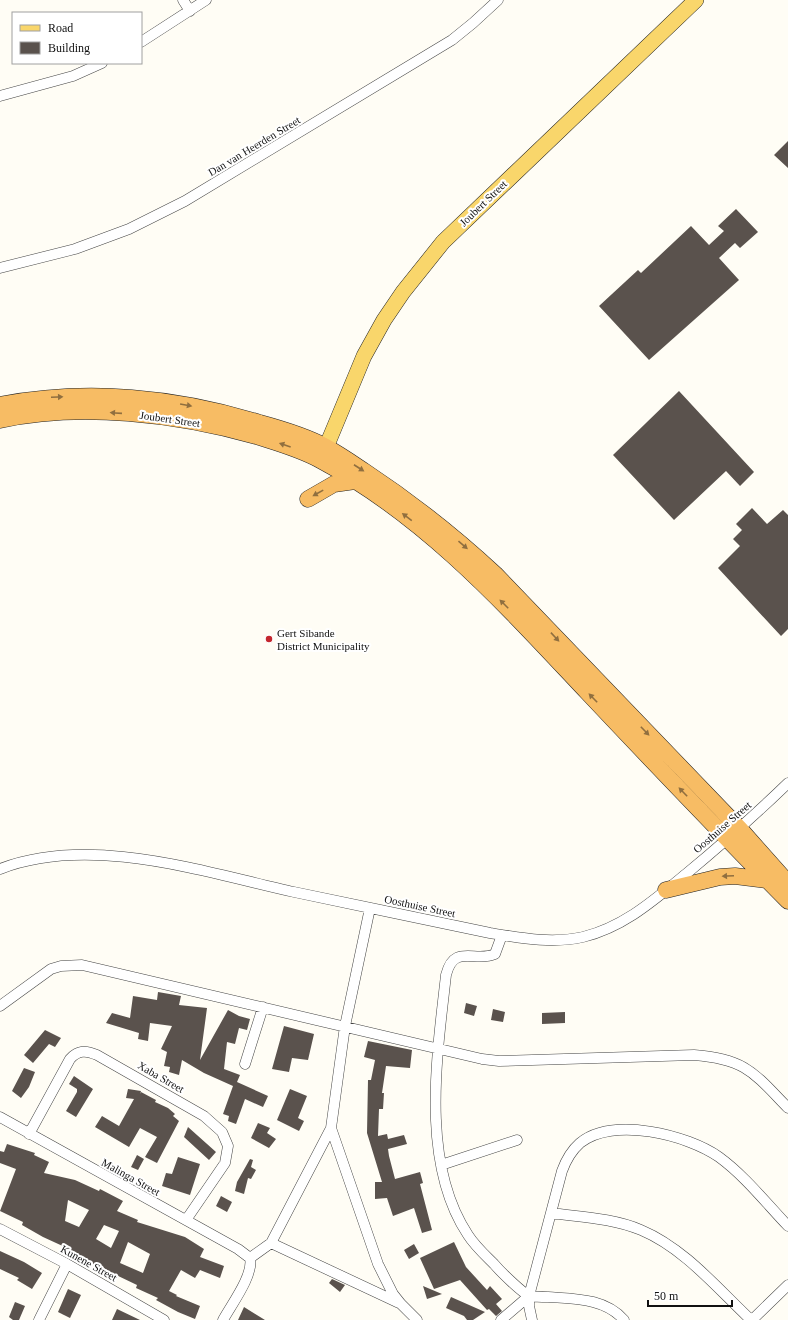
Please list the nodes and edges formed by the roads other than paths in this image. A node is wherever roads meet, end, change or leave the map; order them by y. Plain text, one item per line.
1 (183, 0) edge
2 (206, 0) edge
3 (498, 0) edge
4 (696, 0) edge
5 (190, 11) junction
6 (142, 41) edge
7 (100, 64) edge
8 (0, 96) edge
9 (0, 268) edge
10 (0, 405) edge
11 (0, 420) edge
12 (323, 453) junction
13 (355, 481) junction
14 (308, 499) dead end
15 (788, 783) edge
16 (734, 834) junction
17 (0, 868) edge
18 (767, 880) junction
19 (788, 883) edge
20 (666, 890) junction
21 (788, 901) edge
22 (370, 908) junction
23 (502, 935) junction
24 (0, 1006) edge
25 (263, 1007) junction
26 (345, 1026) junction
27 (438, 1048) junction
28 (245, 1064) dead end
29 (788, 1108) edge
30 (0, 1117) edge
31 (331, 1128) junction
32 (29, 1134) junction
33 (517, 1140) dead end
34 (440, 1165) junction
35 (551, 1213) junction
36 (186, 1220) junction
37 (788, 1226) edge
38 (0, 1229) edge
39 (272, 1243) junction
40 (250, 1258) junction
41 (67, 1264) junction
42 (788, 1285) edge
43 (529, 1296) junction
44 (401, 1304) junction
45 (39, 1320) edge
46 (164, 1320) edge
47 (223, 1320) edge
48 (417, 1320) edge
49 (501, 1320) edge
50 (532, 1320) edge
51 (624, 1320) edge
52 (752, 1320) edge

1 - 5 street
2 - 5 street
3 - 9 street, Dan van Heerden Street
4 - 12 main road, Joubert Street
5 - 6 street
7 - 8 street
10 -> 12 highway, Joubert Street
12 -> 11 highway, Joubert Street
12 - 13 highway
12 -> 16 highway
13 -> 14 highway
16 -> 13 highway
15 - 16 street, Oosthuise Street
16 - 18 highway
16 - 19 highway
16 - 20 street, Oosthuise Street
17 - 22 street, Oosthuise Street
18 -> 20 highway
18 - 21 highway
20 - 23 street, Oosthuise Street
22 - 23 street, Oosthuise Street
22 - 26 street
23 - 27 street
24 - 25 street
25 - 26 street
25 - 28 street
26 - 27 street
26 - 31 street
27 - 29 street
27 - 34 street
30 - 32 street, Malinga Street
31 - 39 street
31 - 44 street
32 - 36 street, Malinga Street
32 - 36 street, Xaba Street
33 - 34 street
34 - 43 street
35 - 37 street
35 - 43 street
35 - 52 street
36 - 40 street, Malinga Street
38 - 41 street, Kunene Street
39 - 40 street
39 - 44 street
40 - 47 street
41 - 45 street
41 - 46 street, Kunene Street
42 - 52 street
43 - 49 street
43 - 50 street
43 - 51 street
44 - 48 street

